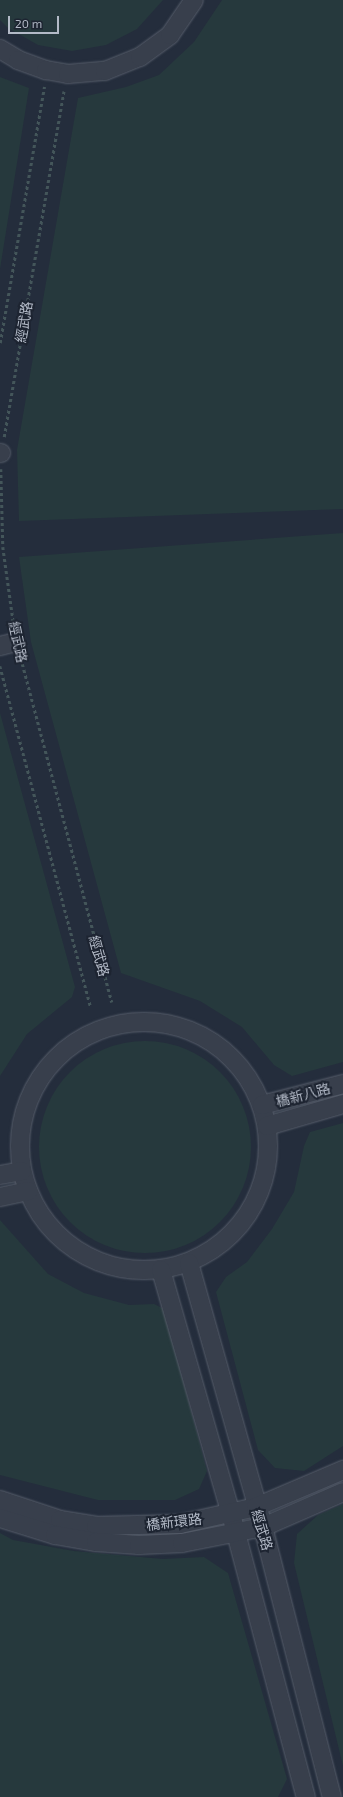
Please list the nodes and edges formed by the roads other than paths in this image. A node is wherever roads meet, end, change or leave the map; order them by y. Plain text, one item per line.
1 (194, 0) edge
2 (0, 48) edge
3 (343, 1084) edge
4 (343, 1104) edge
5 (262, 1105) junction
6 (267, 1126) junction
7 (22, 1171) junction
8 (0, 1175) edge
9 (28, 1191) junction
10 (0, 1197) edge
11 (189, 1263) junction
12 (161, 1270) junction
13 (343, 1470) edge
14 (343, 1492) edge
15 (0, 1500) edge
16 (256, 1507) junction
17 (231, 1514) junction
18 (0, 1518) edge
19 (263, 1527) junction
20 (235, 1533) junction
21 (306, 1797) edge
22 (332, 1797) edge

1 - 2 street
3 - 5 street, 橋新八路
4 - 6 street, 橋新八路
5 - 6 street
5 - 7 street
6 - 11 street
7 - 8 street
7 - 9 street
9 - 10 street
9 - 12 street
11 - 12 street
11 - 16 street, 經武路
12 - 17 street, 經武路
13 - 16 street, 橋新環路
14 - 19 street, 橋新環路
15 - 17 street, 橋新環路
16 - 17 street, 橋新環路
16 - 19 street, 經武路
17 - 20 street, 經武路
18 - 20 street, 橋新環路
19 - 20 street, 橋新環路
19 - 22 street, 經武路
20 - 21 street, 經武路

